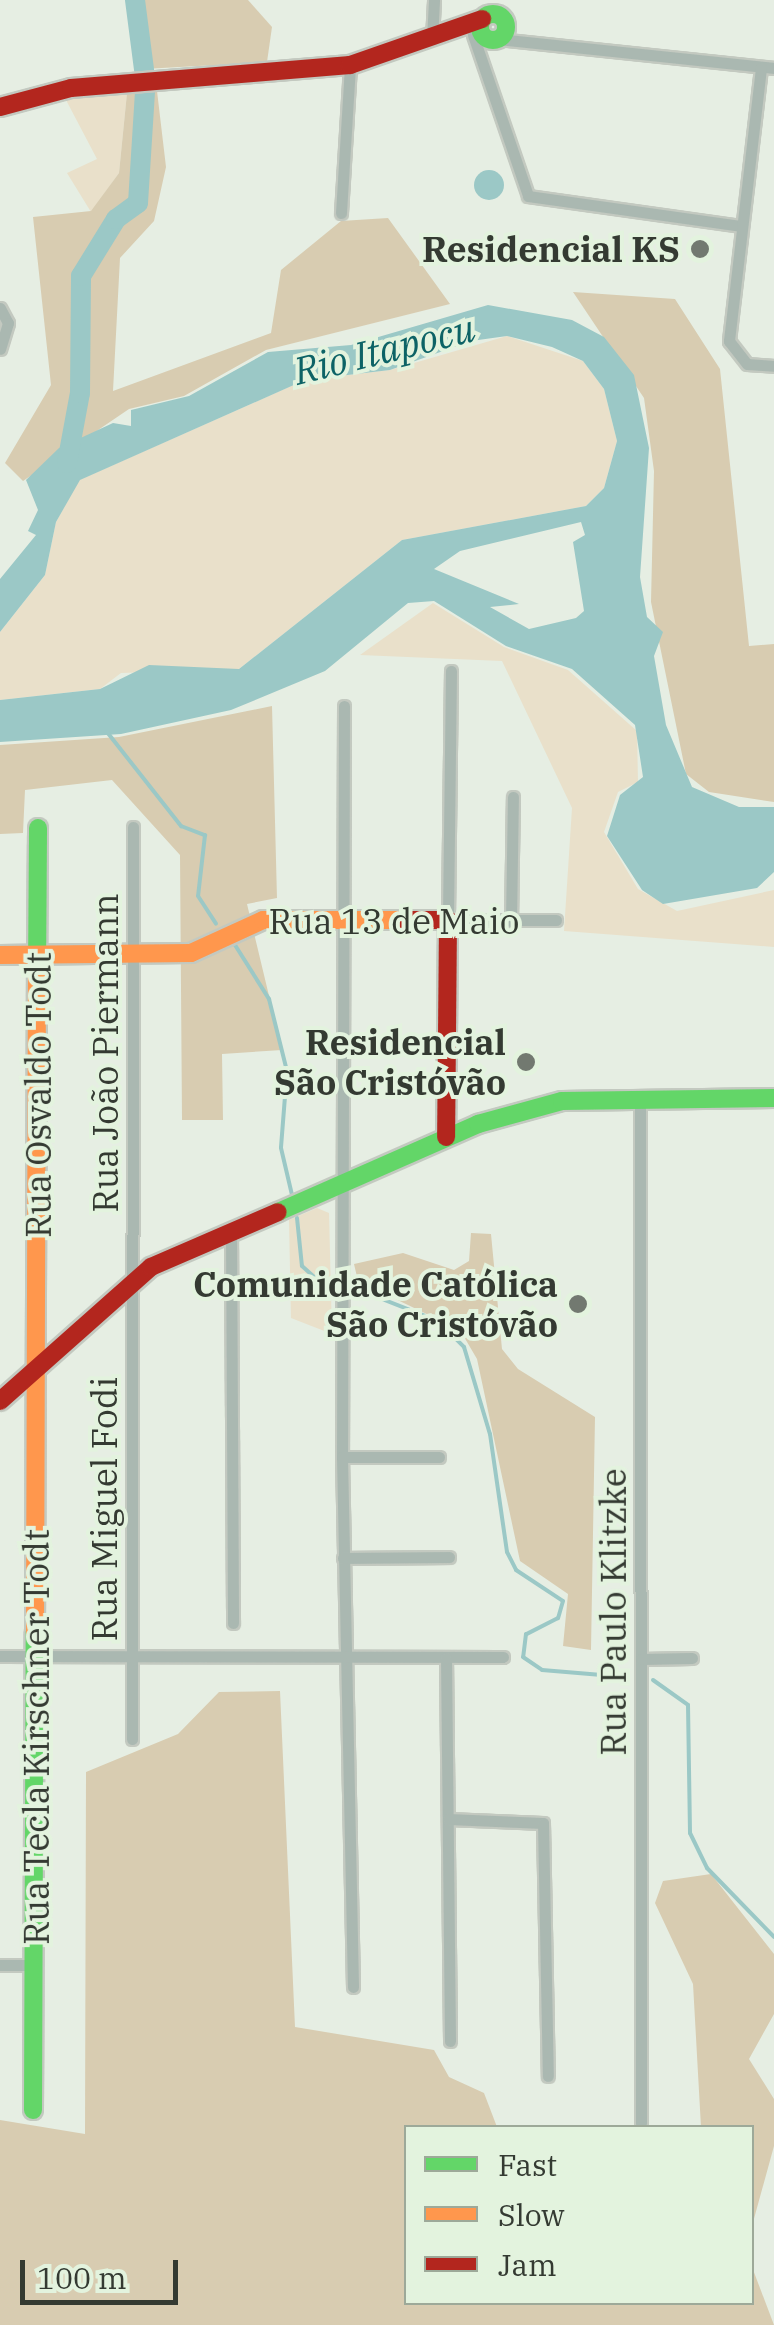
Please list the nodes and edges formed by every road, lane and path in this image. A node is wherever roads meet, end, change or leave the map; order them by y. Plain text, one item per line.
1 (434, 0) edge
2 (511, 2) edge
3 (490, 33) junction
4 (432, 43) junction
5 (350, 65) junction
6 (768, 68) edge
7 (0, 107) edge
8 (340, 213) dead end
9 (742, 226) junction
10 (4, 313) edge
11 (0, 349) edge
12 (774, 367) edge
13 (451, 671) dead end
14 (344, 706) dead end
15 (510, 797) dead end
16 (133, 827) dead end
17 (38, 828) dead end
18 (342, 919) junction
19 (448, 920) junction
20 (508, 920) junction
21 (556, 920) dead end
22 (0, 955) edge
23 (38, 955) junction
24 (132, 955) junction
25 (774, 1098) edge
26 (640, 1100) junction
27 (446, 1137) junction
28 (341, 1183) junction
29 (232, 1232) junction
30 (132, 1279) junction
31 (38, 1363) junction
32 (0, 1401) edge
33 (342, 1457) junction
34 (438, 1457) dead end
35 (450, 1557) dead end
36 (343, 1558) junction
37 (233, 1623) dead end
38 (0, 1656) edge
39 (36, 1656) junction
40 (504, 1657) dead end
41 (346, 1658) junction
42 (446, 1658) junction
43 (641, 1658) junction
44 (692, 1658) dead end
45 (132, 1661) junction
46 (132, 1738) dead end
47 (448, 1818) junction
48 (0, 1965) edge
49 (34, 1966) junction
50 (353, 1987) dead end
51 (450, 2042) dead end
52 (548, 2076) dead end
53 (33, 2110) dead end
54 (641, 2123) dead end

1 - 4 street
2 - 3 street
3 - 4 street
3 - 6 street
3 - 9 street
4 - 5 street
5 - 7 street
5 - 8 street
6 - 9 street
9 - 12 street
10 - 11 street
13 - 19 street
14 - 18 street
15 - 20 street
16 - 24 street, Rua João Piermann
17 - 23 street, Rua Osvaldo Todt
18 - 19 street, Rua 13 de Maio
18 - 24 street, Rua 13 de Maio
18 - 28 street
19 - 20 street, Rua 13 de Maio
19 - 27 street
20 - 21 street, Rua 13 de Maio
22 - 23 street, Rua 13 de Maio
23 - 24 street, Rua 13 de Maio
23 - 31 street, Rua Osvaldo Todt
24 - 30 street, Rua João Piermann
25 - 26 street
26 - 27 street
26 - 43 street, Rua Paulo Klitzke
27 - 28 street
28 - 29 street
28 - 33 street
29 - 30 street
29 - 37 street
30 - 31 street
30 - 45 street, Rua Miguel Fodi
31 - 32 street
31 - 39 street, Rua Tecla Kirschner Todt
33 - 34 street
33 - 36 street
35 - 36 street
36 - 41 street
38 - 39 street
39 - 45 street
39 - 49 street, Rua Tecla Kirschner Todt
40 - 42 street
41 - 42 street
41 - 45 street
41 - 50 street
42 - 47 street
43 - 44 street
43 - 54 street, Rua Paulo Klitzke
45 - 46 street, Rua Miguel Fodi
47 - 51 street
47 - 52 street
48 - 49 street
49 - 53 street, Rua Tecla Kirschner Todt

